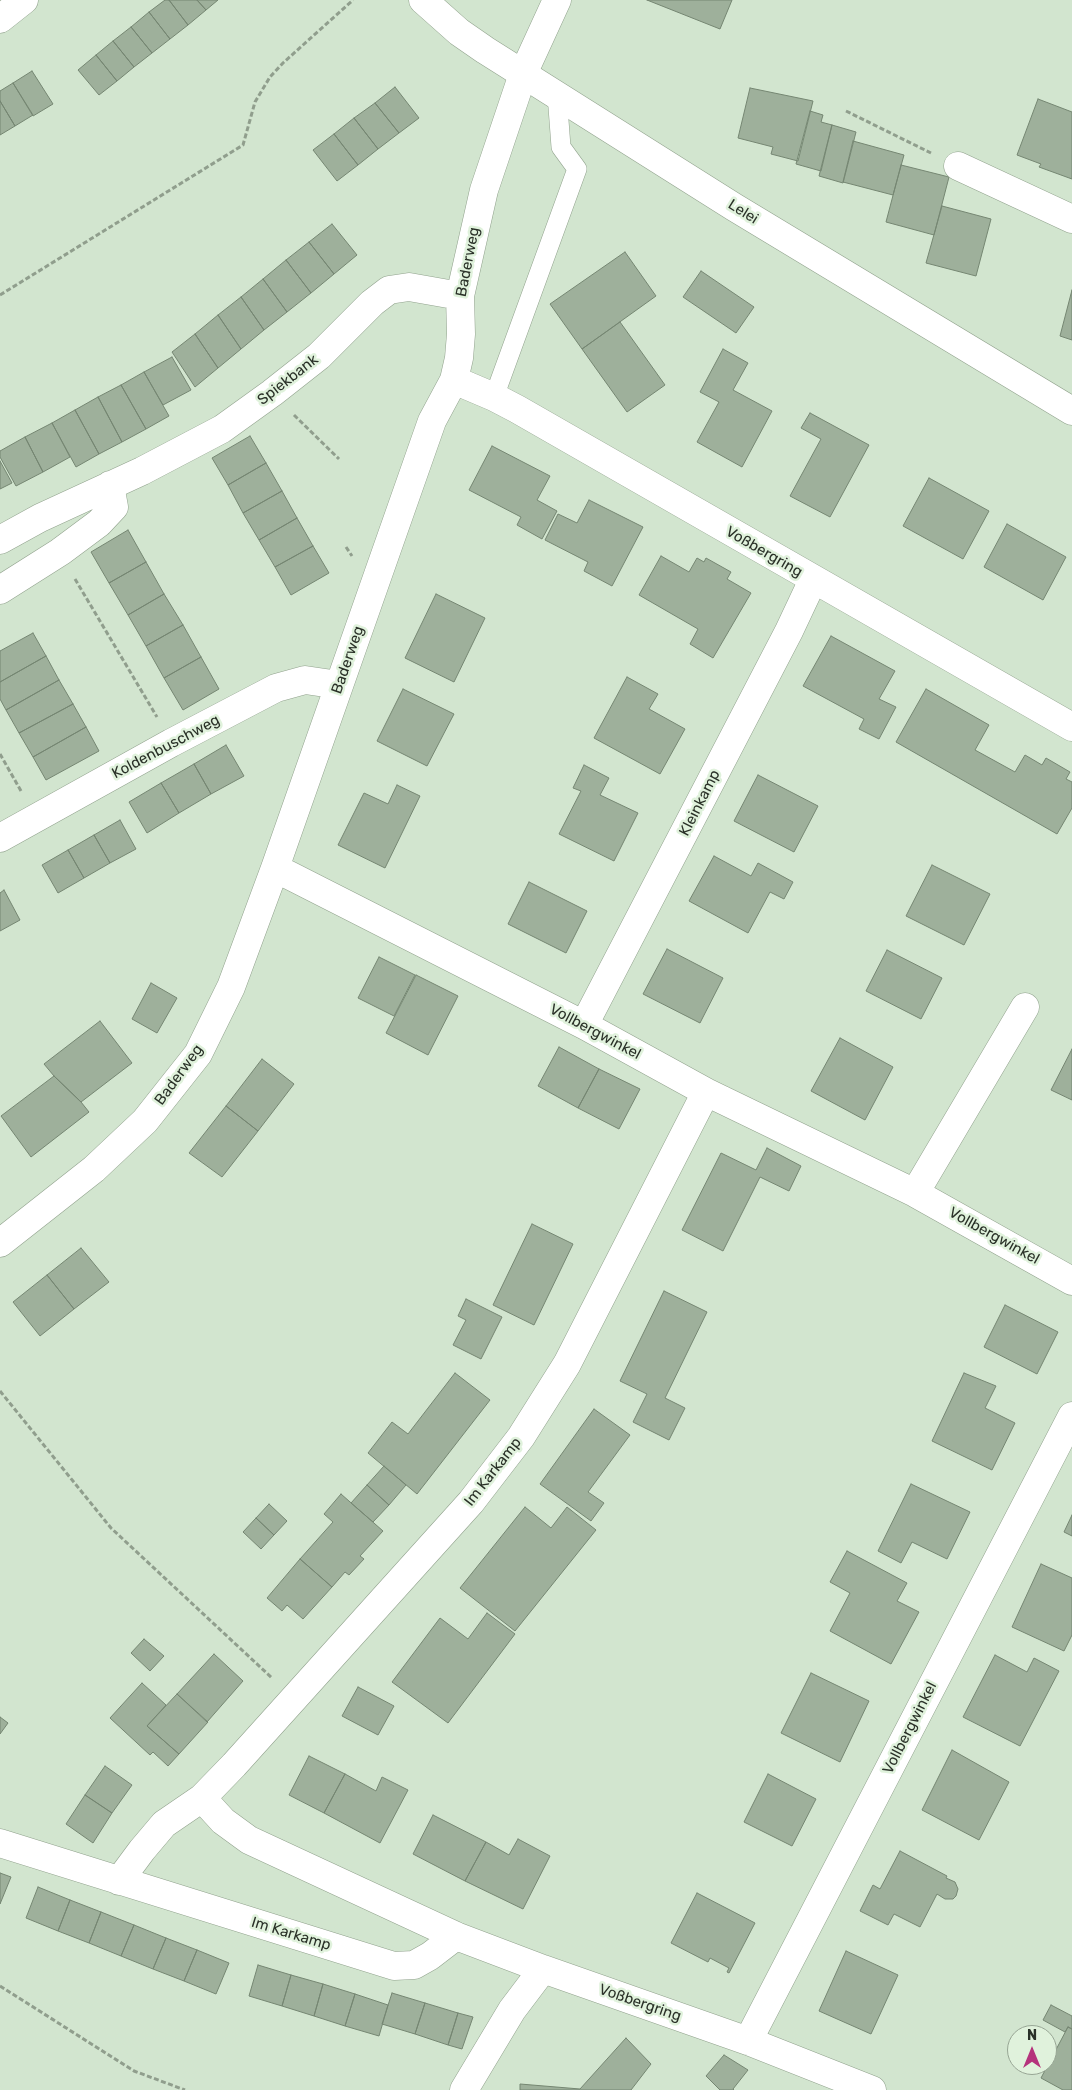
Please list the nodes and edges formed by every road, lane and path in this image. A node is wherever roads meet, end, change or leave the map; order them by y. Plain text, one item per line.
1 (24, 0) edge
2 (353, 0) edge
3 (423, 0) edge
4 (557, 0) edge
5 (0, 19) edge
6 (523, 74) junction
7 (558, 94) junction
8 (846, 111) dead end
9 (958, 166) joint
10 (1072, 218) edge
11 (0, 295) edge
12 (460, 296) junction
13 (454, 380) junction
14 (272, 394) junction
15 (494, 397) junction
16 (1072, 411) edge
17 (339, 459) dead end
18 (110, 485) junction
19 (0, 540) edge
20 (74, 576) dead end
21 (813, 580) junction
22 (0, 590) edge
23 (339, 685) junction
24 (156, 717) dead end
25 (1072, 728) edge
26 (0, 754) edge
27 (17, 785) dead end
28 (0, 838) edge
29 (276, 868) junction
30 (1025, 1007) dead end
31 (584, 1025) junction
32 (706, 1092) junction
33 (915, 1193) junction
34 (0, 1243) edge
35 (1072, 1281) edge
36 (0, 1391) edge
37 (1072, 1416) edge
38 (294, 1698) junction
39 (202, 1798) junction
40 (0, 1843) edge
41 (119, 1880) junction
42 (456, 1936) junction
43 (543, 1969) junction
44 (0, 1986) edge
45 (748, 2040) junction
46 (184, 2090) edge
47 (464, 2090) edge
48 (872, 2090) edge

1 - 5 street
2 - 11 path
3 - 6 street, Lelei
4 - 6 street, Baderweg
6 - 7 street, Lelei
6 - 12 street, Baderweg
7 - 15 lane
7 - 16 street, Lelei
8 - 9 path
9 - 10 street
12 - 13 street, Baderweg
12 - 14 street, Spiekbank
13 - 15 street, Voßbergring
13 - 23 street, Baderweg
14 - 17 path
14 - 18 street, Spiekbank
15 - 21 street, Voßbergring
18 - 19 street, Spiekbank
18 - 22 street
20 - 24 path
21 - 25 street, Voßbergring
21 - 31 street, Kleinkamp
23 - 28 street, Koldenbuschweg
23 - 29 street, Baderweg
26 - 27 path
29 - 31 street, Vollbergwinkel
29 - 34 street, Baderweg
30 - 33 street
31 - 32 street, Vollbergwinkel
32 - 33 street, Vollbergwinkel
32 - 38 street, Im Karkamp
33 - 35 street, Vollbergwinkel
36 - 38 path
37 - 45 street, Vollbergwinkel
38 - 39 street, Im Karkamp
39 - 41 street, Im Karkamp
39 - 42 street
40 - 41 street, Im Karkamp
41 - 42 street, Im Karkamp
42 - 43 street
43 - 45 street, Voßbergring
43 - 47 street
44 - 46 path
45 - 48 street, Voßbergring

